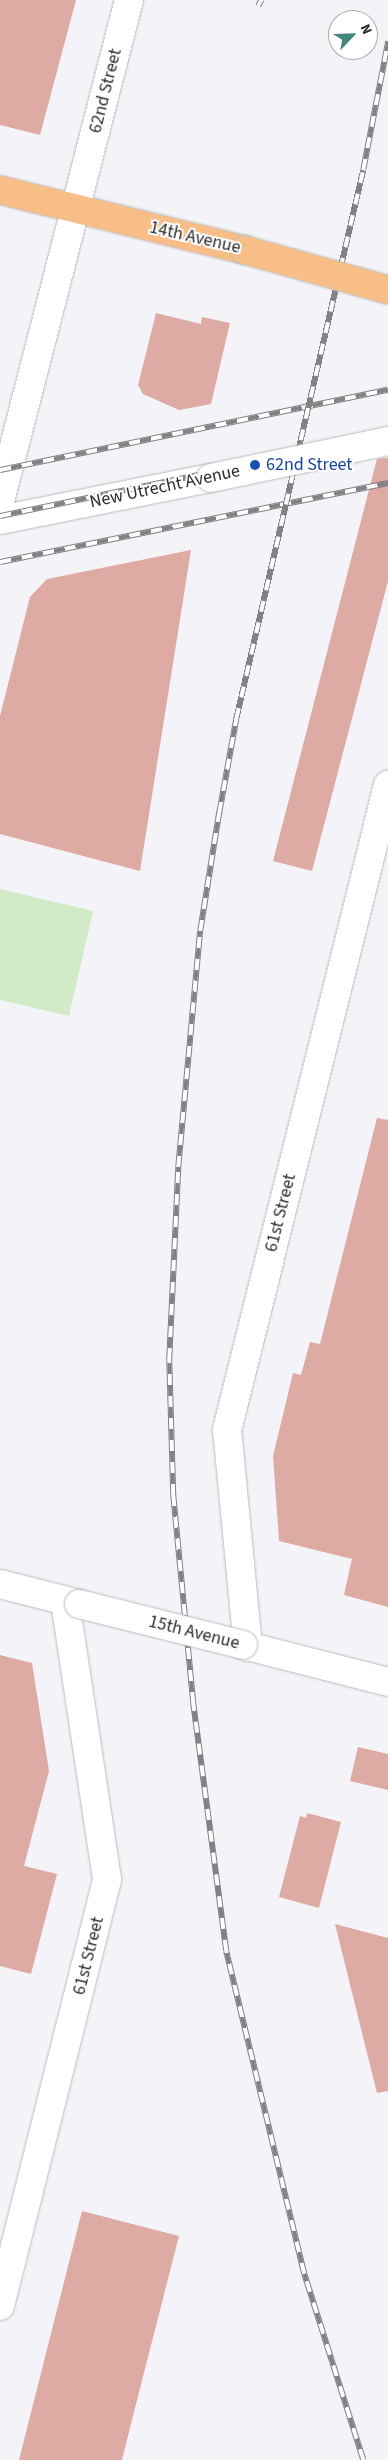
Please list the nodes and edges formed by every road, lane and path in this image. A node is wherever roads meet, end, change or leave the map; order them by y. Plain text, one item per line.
1 (129, 0) edge
2 (0, 190) edge
3 (75, 209) junction
4 (388, 290) edge
5 (388, 441) edge
6 (0, 501) edge
7 (0, 520) edge
8 (388, 785) edge
9 (0, 1584) edge
10 (72, 1602) junction
11 (245, 1646) junction
12 (388, 1682) edge
13 (0, 2306) edge

1 - 3 street, 62nd Street
2 - 3 main road, 14th Avenue
3 - 4 main road, 14th Avenue, bridge
3 - 6 street, 62nd Street
5 - 7 street, New Utrecht Avenue, bridge
8 - 11 street, 61st Street
9 - 10 street, 15th Avenue
10 - 11 street, 15th Avenue, bridge
10 - 13 street, 61st Street
11 - 12 street, 15th Avenue

